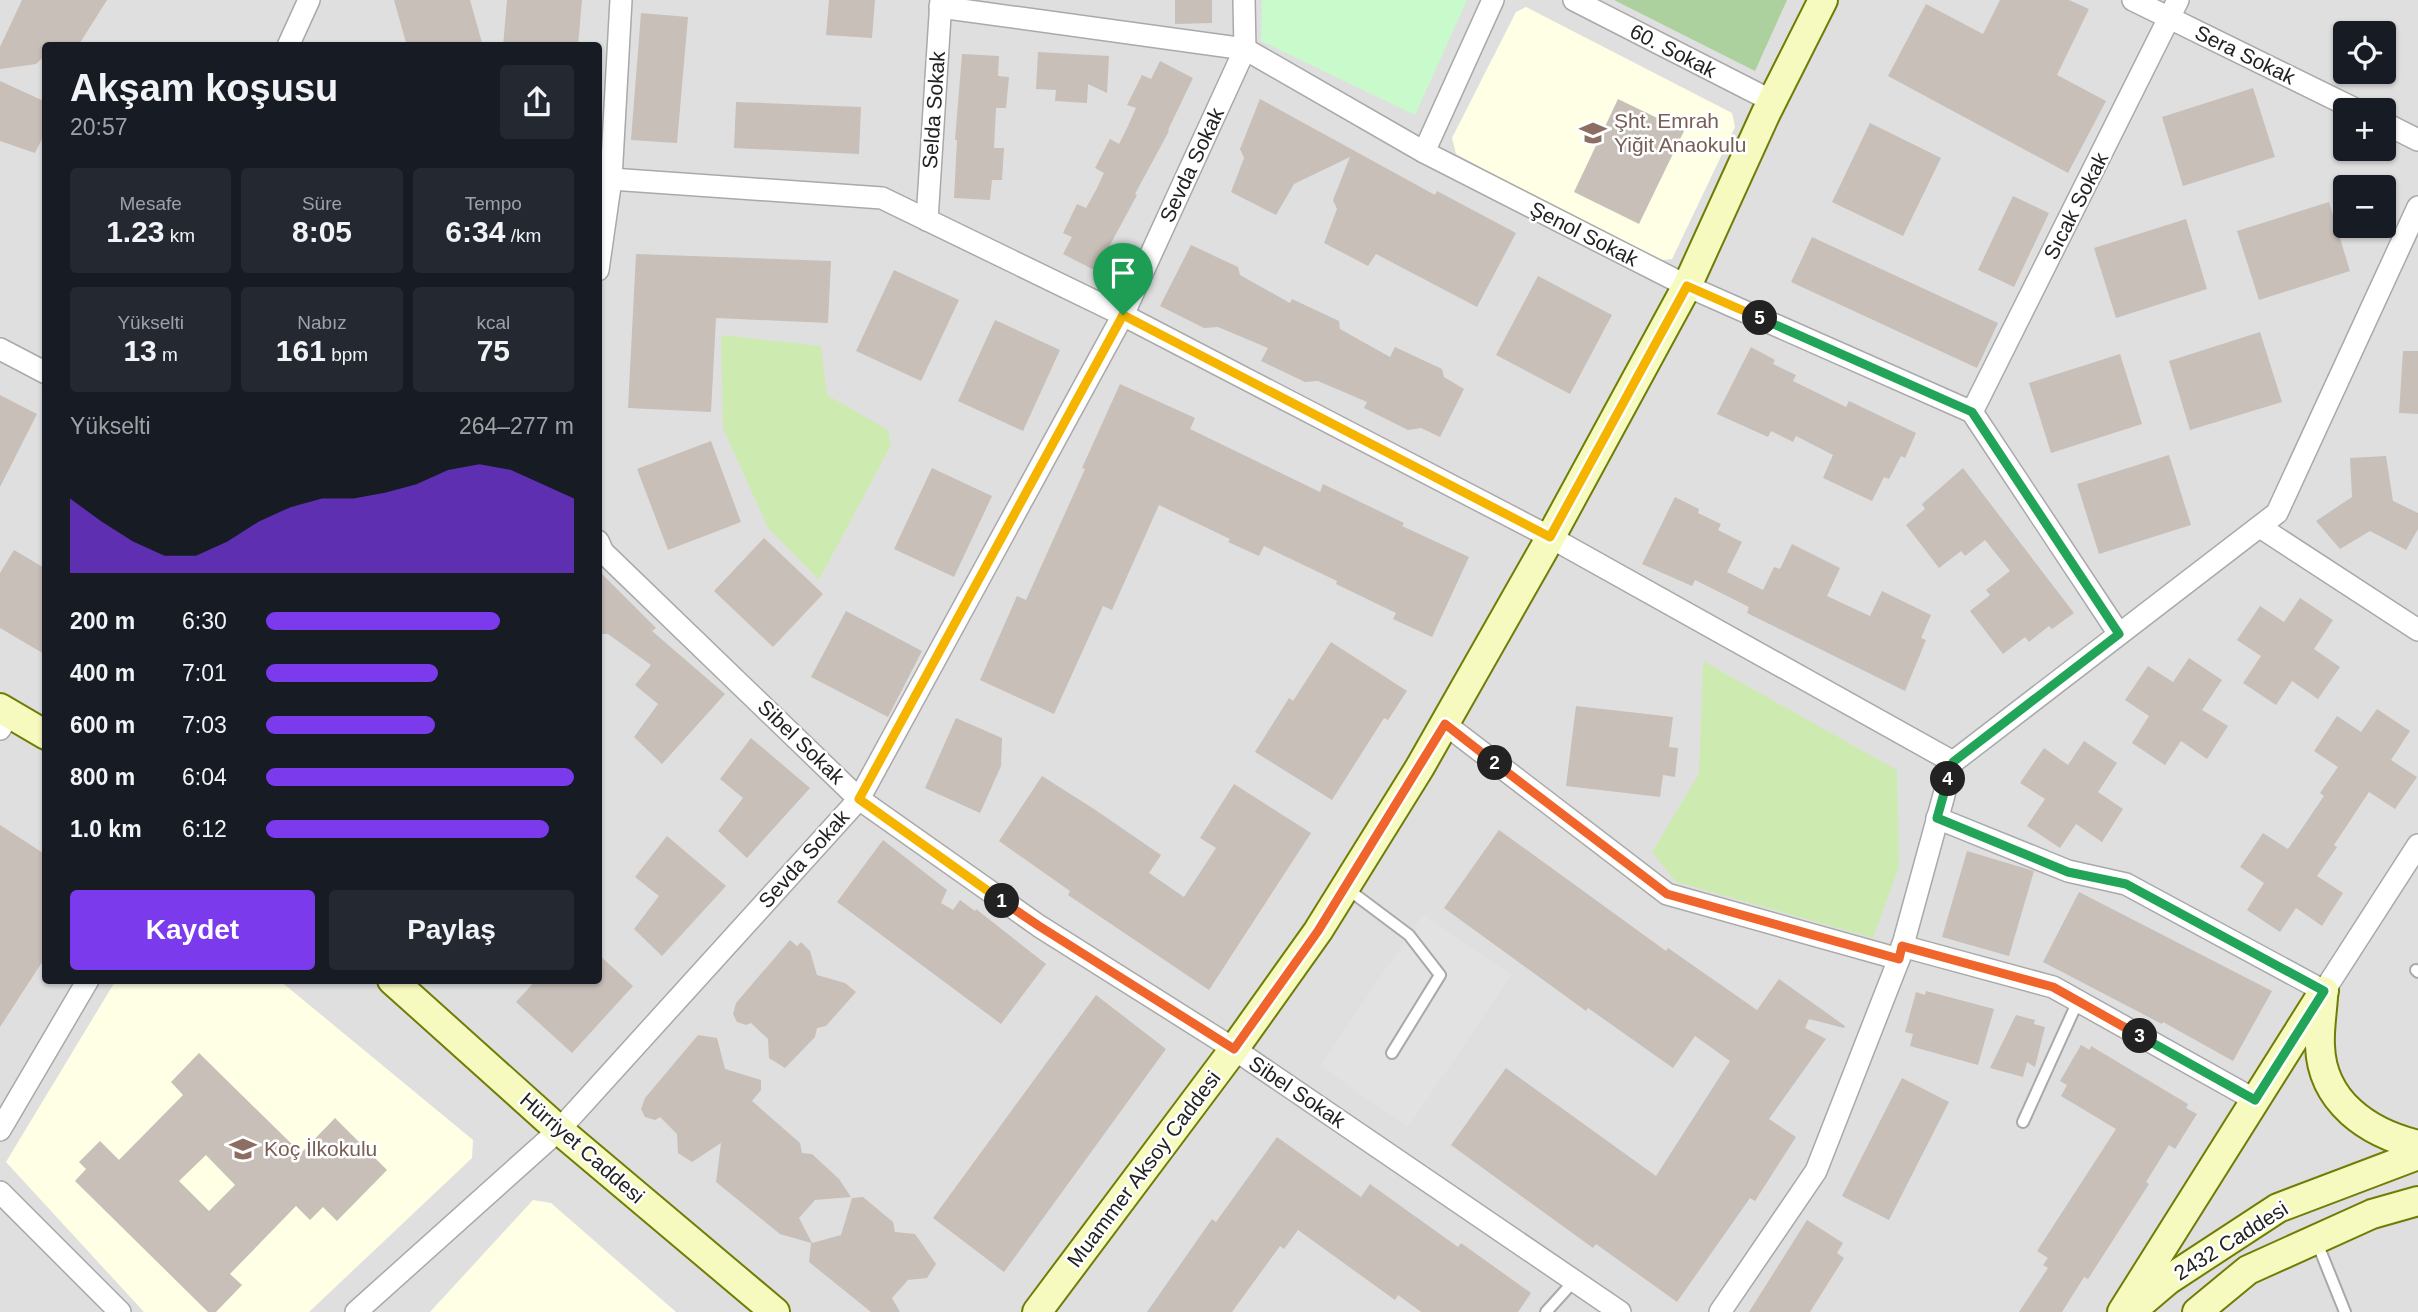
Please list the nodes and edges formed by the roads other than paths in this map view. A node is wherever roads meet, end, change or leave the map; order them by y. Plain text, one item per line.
1 (309, 0) edge
2 (621, 0) edge
3 (1244, 0) edge
4 (1493, 0) edge
5 (1574, 0) edge
6 (1823, 0) edge
7 (2133, 0) edge
8 (940, 4) edge
9 (2174, 9) edge
10 (290, 42) edge
11 (1245, 49) junction
12 (2335, 98) edge
13 (1772, 101) junction
14 (2396, 129) edge
15 (2418, 140) edge
16 (1424, 152) junction
17 (611, 179) junction
18 (2418, 207) edge
19 (927, 220) junction
20 (602, 242) edge
21 (1687, 286) junction
22 (1123, 315) junction
23 (0, 349) edge
24 (42, 371) edge
25 (1972, 412) junction
26 (2260, 527) junction
27 (1550, 537) junction
28 (602, 550) edge
29 (2418, 630) edge
30 (2119, 634) junction
31 (3, 717) edge
32 (1445, 724) junction
33 (42, 733) edge
34 (1953, 762) junction
35 (859, 799) junction
36 (1937, 818) junction
37 (2418, 845) edge
38 (1345, 887) junction
39 (1900, 952) junction
40 (86, 984) edge
41 (396, 984) edge
42 (2324, 991) junction
43 (2078, 1001) junction
44 (1234, 1049) junction
45 (1392, 1053) dead end
46 (2255, 1100) junction
47 (2023, 1122) dead end
48 (559, 1129) junction
49 (0, 1130) edge
50 (2418, 1145) edge
51 (2418, 1155) edge
52 (0, 1192) edge
53 (2418, 1201) edge
54 (2316, 1240) junction
55 (1574, 1281) junction
56 (120, 1312) edge
57 (356, 1312) edge
58 (775, 1312) edge
59 (1037, 1312) edge
60 (1546, 1312) edge
61 (1620, 1312) edge
62 (1720, 1312) edge
63 (2122, 1312) edge
64 (2131, 1312) edge
65 (2197, 1312) edge
66 (2344, 1312) edge

1 - 10 street
2 - 17 street
3 - 11 street, Sevda Sokak
4 - 16 street
5 - 13 street, 60. Sokak
6 - 13 street, Muammer Aksoy Caddesi
7 - 9 street, Sera Sokak
8 - 11 street, Şenol Sokak
8 - 19 street, Selda Sokak
9 - 12 street, Sera Sokak
9 - 25 street, Sıcak Sokak
11 - 16 street, Şenol Sokak
11 - 22 street, Sevda Sokak
13 - 21 street, Muammer Aksoy Caddesi
14 - 15 street
16 - 21 street, Şenol Sokak
17 - 19 street
17 - 20 street
18 - 26 street
19 - 22 street
21 - 25 street, Şenol Sokak
21 - 27 street, Muammer Aksoy Caddesi
22 - 27 street
22 - 35 street, Sevda Sokak
23 - 24 street
25 - 30 street
26 - 29 street
26 - 30 street
27 - 32 street, Muammer Aksoy Caddesi
27 - 34 street
28 - 35 street, Sibel Sokak
30 - 34 street
31 - 33 street
32 - 38 street, Muammer Aksoy Caddesi
32 - 39 street
34 - 36 street
35 - 44 street, Sibel Sokak
35 - 48 street, Sevda Sokak
36 - 39 street
36 - 42 street
37 - 42 street
38 - 44 street, Muammer Aksoy Caddesi
38 - 45 lane
39 - 43 street
39 - 62 street
40 - 49 street
41 - 48 street, Hürriyet Caddesi
42 - 46 street
42 - 50 street
43 - 46 street
43 - 47 lane
44 - 55 street, Sibel Sokak
44 - 59 street, Muammer Aksoy Caddesi
46 - 63 street
48 - 57 street, Sevda Sokak
48 - 58 street, Hürriyet Caddesi
51 - 64 street, 2432 Caddesi
52 - 56 street
53 - 54 street, 2432 Caddesi
54 - 65 street, 2432 Caddesi
54 - 66 lane
55 - 60 lane
55 - 61 street, Sibel Sokak

